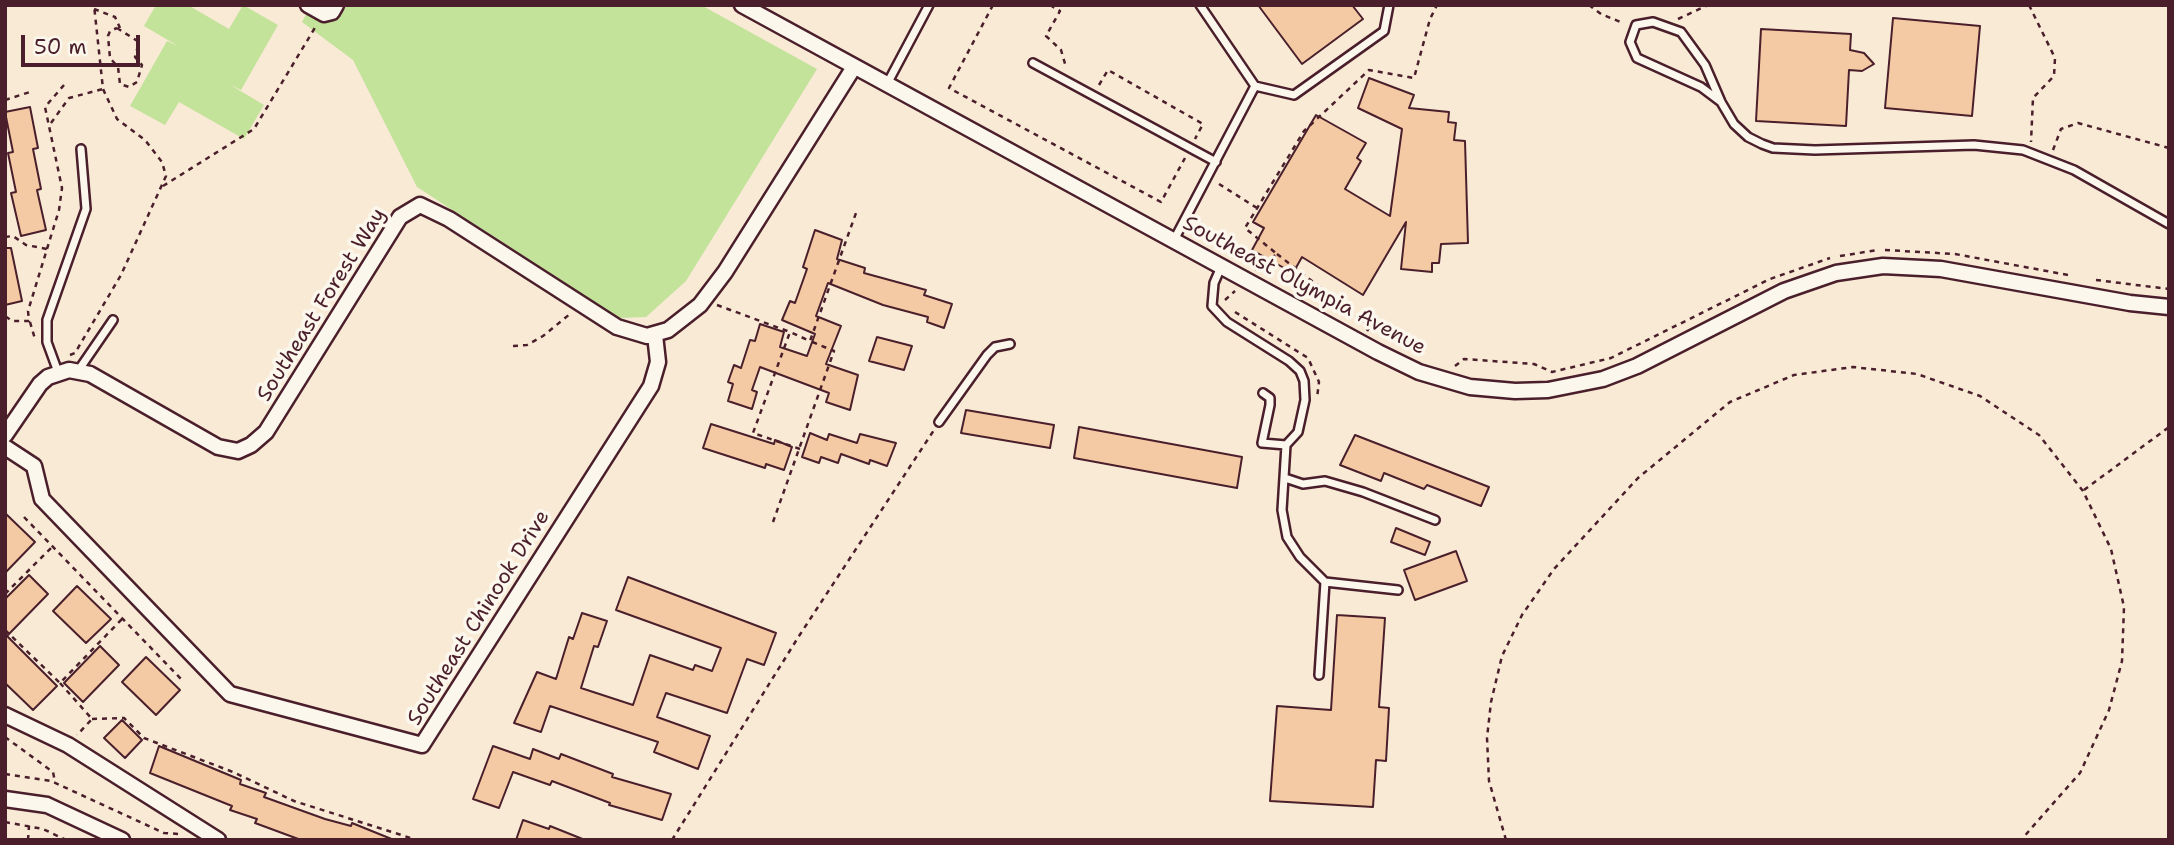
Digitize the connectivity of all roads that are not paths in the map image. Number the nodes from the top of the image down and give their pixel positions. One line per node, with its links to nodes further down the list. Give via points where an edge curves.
1 (308, 5): 2 (street, via 324,15)
2 (336, 5)
3 (742, 5): 8 (street, Southeast Olympia Avenue)
4 (929, 5): 9 (lane)
5 (1200, 5): 10 (lane)
6 (1389, 5): 10 (lane, via 1384,31 1294,95)
7 (1034, 63): 13 (lane)
8 (853, 67): 9 (street, Southeast Olympia Avenue); 19 (street, via 729,266 700,305)
9 (886, 85): 15 (street, Southeast Olympia Avenue)
10 (1255, 86): 13 (lane)
11 (1721, 102): 11 (lane, via 1691,42 1670,26 1643,22 1635,27 1630,43 1637,58 1701,87); 14 (lane, via 1748,137 1773,148 1874,150 1974,145 2029,152)
12 (81, 149): 21 (lane, via 86,209 47,320 47,342)
13 (1216, 162): 15 (lane)
14 (2169, 224)
15 (1174, 241): 16 (street, Southeast Olympia Avenue)
16 (1221, 267): 17 (street, Southeast Olympia Avenue, via 1419,372 1470,387 1515,391 1603,379 1784,291 1836,273 1872,268 1941,269); 26 (lane, via 1212,306 1227,322 1289,361 1304,381 1298,432)
17 (2169, 307)
18 (113, 320): 22 (lane)
19 (656, 335): 22 (street, Southeast Forest Way, via 626,331 421,205 400,217 266,432 245,448 229,452 218,447); 27 (street, Southeast Chinook Drive, via 658,362 651,386 422,745 230,694 42,499 34,466)
20 (1010, 344): 24 (lane, via 995,347 987,355)
21 (56, 367): 22 (street, Southeast Forest Way); 25 (street)
22 (78, 371)
23 (1263, 393): 26 (lane, via 1270,398 1270,405 1262,443)
24 (939, 422)
25 (5, 435)
26 (1286, 445): 28 (lane)
27 (5, 447)
28 (1285, 478): 29 (lane, via 1303,484 1325,481); 30 (lane, via 1282,510 1287,537)
29 (1435, 520)
30 (1325, 582): 31 (lane); 32 (lane)
31 (1398, 590)
32 (1319, 675)
33 (5, 715): 35 (street, via 68,745)
34 (5, 799): 36 (street, via 47,805)
35 (197, 835): 37 (street)
36 (122, 840)
37 (218, 840)

